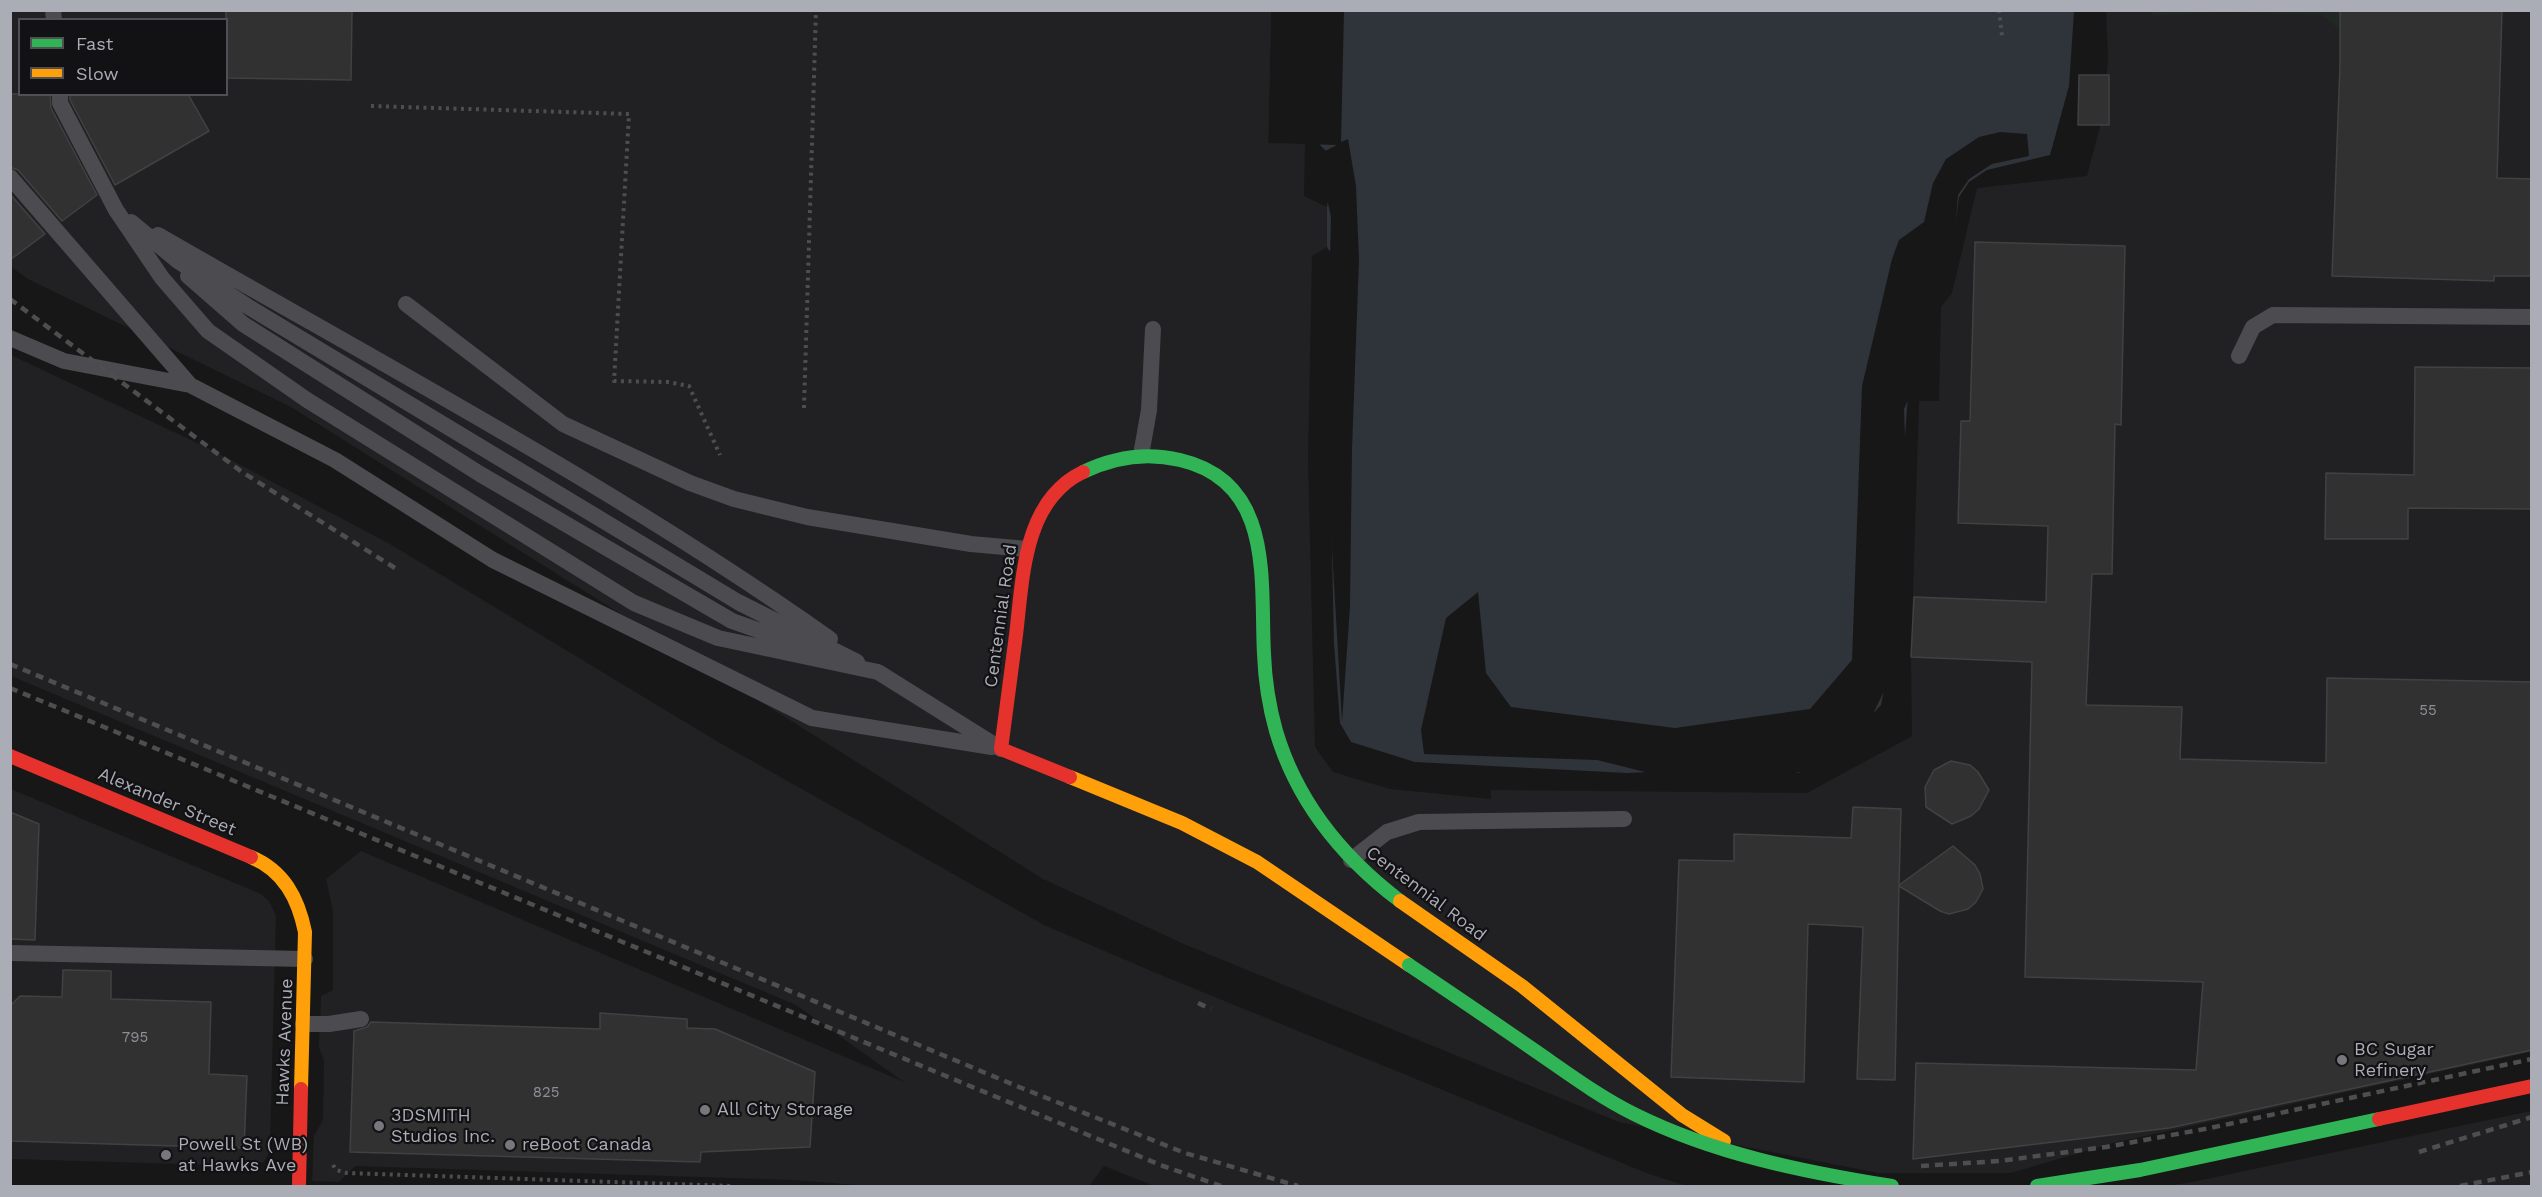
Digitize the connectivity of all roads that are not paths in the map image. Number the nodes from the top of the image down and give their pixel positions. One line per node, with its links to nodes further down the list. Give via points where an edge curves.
1 (60, 96): 3 (lane, via 60,103)
2 (10, 177): 10 (lane)
3 (116, 210): 4 (lane); 13 (lane, via 637,510 749,581); 13 (lane, via 162,278 208,331 307,400 634,603 718,638)
4 (178, 261): 13 (lane, via 738,602); 13 (lane, via 191,281 243,324 480,474 732,621)
5 (406, 304): 12 (lane, via 563,424 690,483 734,499 807,517 971,544)
6 (2532, 317): 9 (lane, via 2273,315 2253,327)
7 (1153, 329): 11 (lane, via 1149,410)
8 (10, 338): 10 (lane, via 64,361)
9 (2239, 356)
10 (190, 385): 14 (lane, via 335,460 492,560 812,718)
11 (1141, 455): 12 (street, Centennial Road, via 1106,462 1056,490); 17 (street, Centennial Road, via 1201,467 1228,485 1248,512 1265,570 1267,687 1280,740 1293,776)
12 (1026, 549): 14 (street, Centennial Road)
13 (878, 672): 14 (lane)
14 (1002, 749): 26 (street, bridge, via 1182,823 1257,862 1577,1080 1632,1113 1739,1155 1817,1175)
15 (10, 756): 18 (street, Alexander Street, via 260,861 277,872)
16 (1624, 819): 17 (lane, via 1419,822 1387,832)
17 (1351, 860): 25 (street, Centennial Road, via 1402,903 1523,987 1704,1132 1822,1184)
18 (298, 899): 20 (street, Hawks Avenue, via 305,932)
19 (10, 953): 20 (lane)
20 (305, 959): 22 (street, Hawks Avenue)
21 (362, 1019): 22 (lane)
22 (303, 1024): 24 (street, Hawks Avenue)
23 (2532, 1086): 27 (street, via 2140,1170)
24 (298, 1186)
25 (1836, 1186)
26 (1892, 1186)
27 (2037, 1186)

